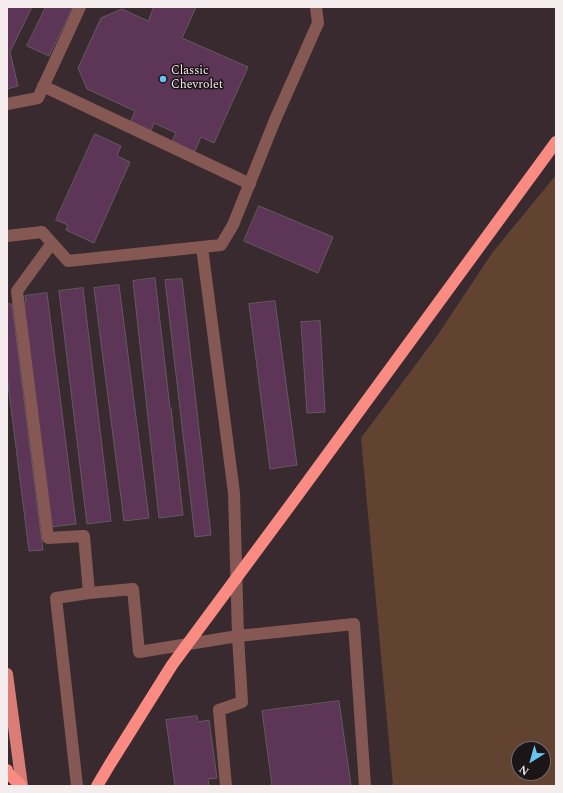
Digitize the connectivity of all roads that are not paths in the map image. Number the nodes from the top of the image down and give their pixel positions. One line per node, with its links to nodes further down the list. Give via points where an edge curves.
1 (80, 7): 3 (lane)
2 (316, 7): 6 (lane, via 318,23)
3 (43, 86): 4 (lane, via 38,98); 6 (lane)
4 (7, 104)
5 (556, 142): 16 (highway, via 172,665)
6 (250, 184): 9 (lane, via 233,225 221,245)
7 (7, 236): 8 (lane, via 42,232)
8 (52, 244): 9 (lane, via 68,261); 10 (lane, via 17,291 48,538 84,536)
9 (202, 247): 11 (lane, via 234,493)
10 (89, 593): 11 (lane, via 133,589 140,652); 15 (lane, via 56,598)
11 (238, 636): 17 (lane, via 242,702 219,710); 18 (lane, via 354,624)
12 (7, 674): 14 (main road)
13 (7, 770): 14 (highway)
14 (22, 786)
15 (77, 786)
16 (97, 786)
17 (226, 786)
18 (364, 786)

